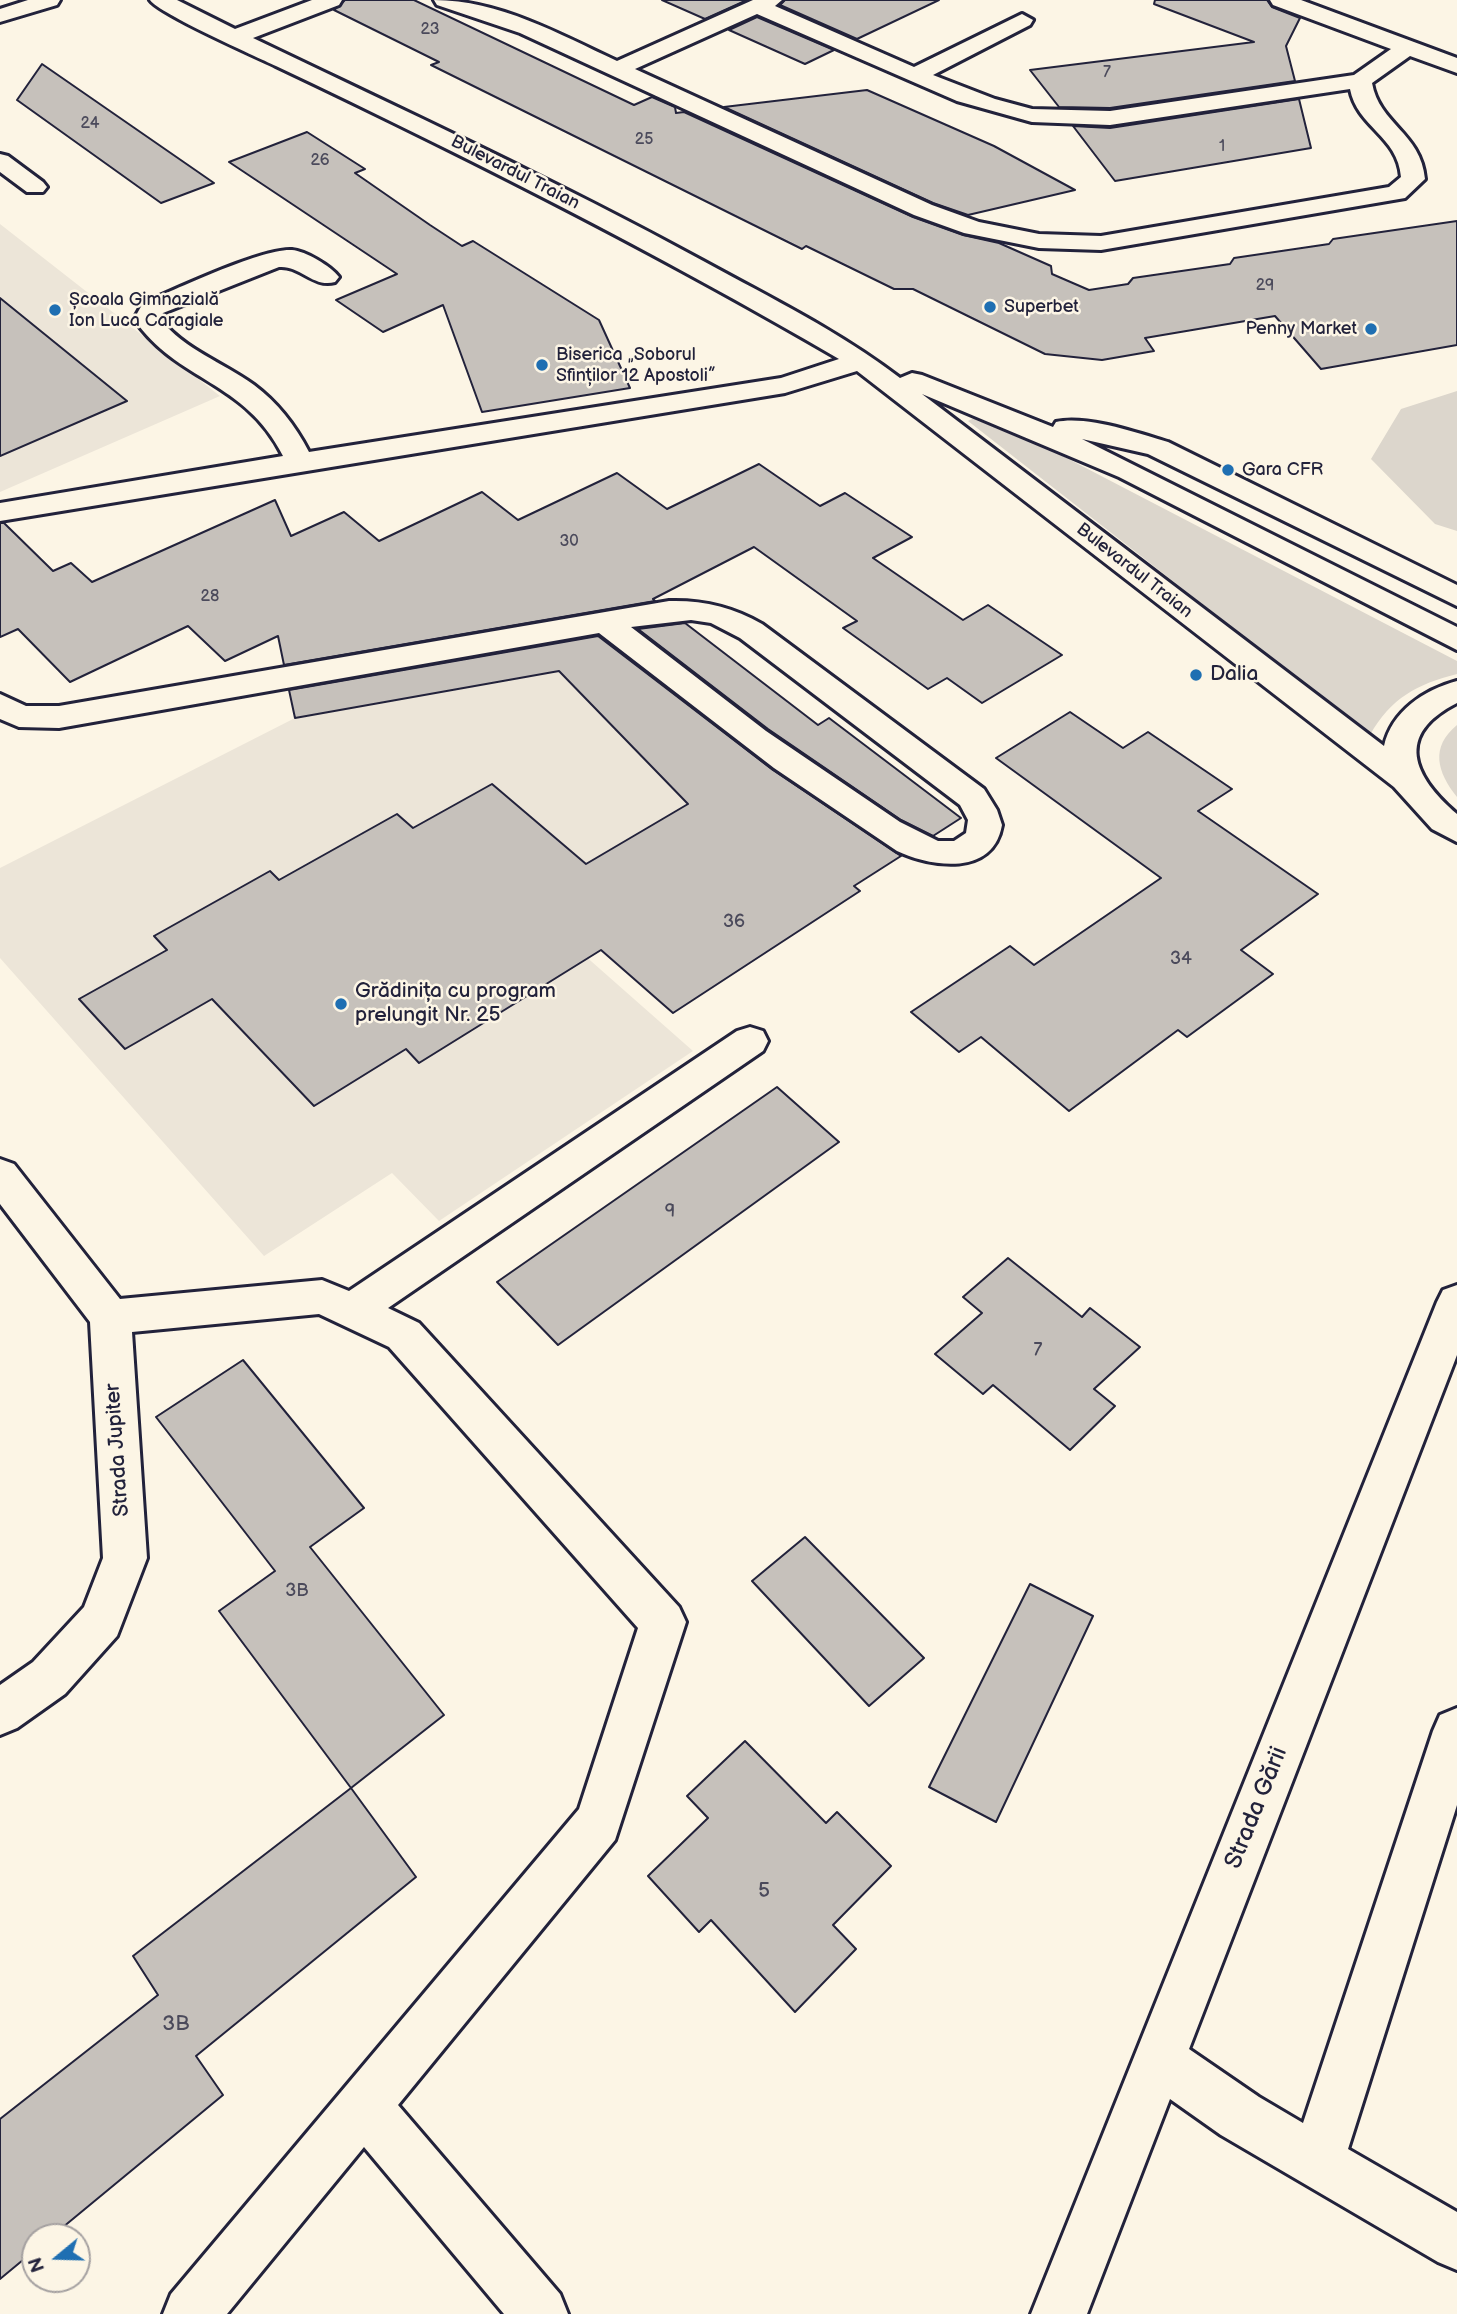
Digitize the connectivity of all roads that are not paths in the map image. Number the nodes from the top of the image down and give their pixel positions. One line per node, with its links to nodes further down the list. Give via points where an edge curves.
1 (49, 0): 8 (street)
2 (161, 0): 11 (street, Bulevardul Traian)
3 (331, 0): 11 (street)
4 (445, 0): 9 (street)
5 (1281, 0): 12 (street)
6 (764, 3): 14 (street); 15 (street)
7 (526, 4): 9 (street)
8 (0, 16)
9 (495, 17): 14 (street)
10 (1022, 20): 15 (street)
11 (233, 38): 20 (street, Bulevardul Traian, via 475,151 764,303)
12 (1407, 48): 13 (street); 16 (street)
13 (1457, 66)
14 (617, 69): 16 (street, via 923,210 973,228 1039,241 1101,243 1395,193 1413,179 1414,163 1406,146 1368,110 1360,95)
15 (915, 75): 16 (street, via 1027,117 1069,121)
16 (1360, 81)
17 (0, 161): 18 (street)
18 (36, 187)
19 (326, 277): 22 (street, via 292,258 274,260 152,308 146,319 159,338 255,399 284,429)
20 (861, 361): 21 (street, Bulevardul Traian); 22 (street, via 785,385); 29 (street, Bulevardul Traian)
21 (1005, 417): 24 (street, via 1122,437 1158,449); 26 (street, Bulevardul Traian, via 1129,471)
22 (300, 462): 23 (street)
23 (0, 512)
24 (1457, 597)
25 (606, 622): 25 (street, via 769,751 915,846 955,853 978,841 984,832 985,820 972,796 735,621 692,610); 28 (street, via 59,717 19,716)
26 (1457, 640)
27 (1457, 691): 29 (street, via 1433,700 1409,721 1400,749)
28 (0, 704)
29 (1407, 780): 30 (street, Bulevardul Traian)
30 (1452, 833)
31 (750, 1041): 34 (street)
32 (0, 1175): 35 (street)
33 (1457, 1302): 38 (street, Strada Gării)
34 (353, 1310): 35 (street, via 322,1297); 39 (street, via 404,1335 663,1622 598,1824)
35 (110, 1317): 36 (street, Strada Jupiter, via 125,1558 101,1621 49,1678)
36 (0, 1712)
37 (1457, 1731): 40 (street)
38 (1158, 2059): 40 (street, via 1240,2116); 44 (street, Strada Gării)
39 (364, 2106): 42 (street); 43 (street)
40 (1318, 2160): 41 (street)
41 (1457, 2243)
42 (191, 2314)
43 (540, 2314)
44 (1059, 2314)

